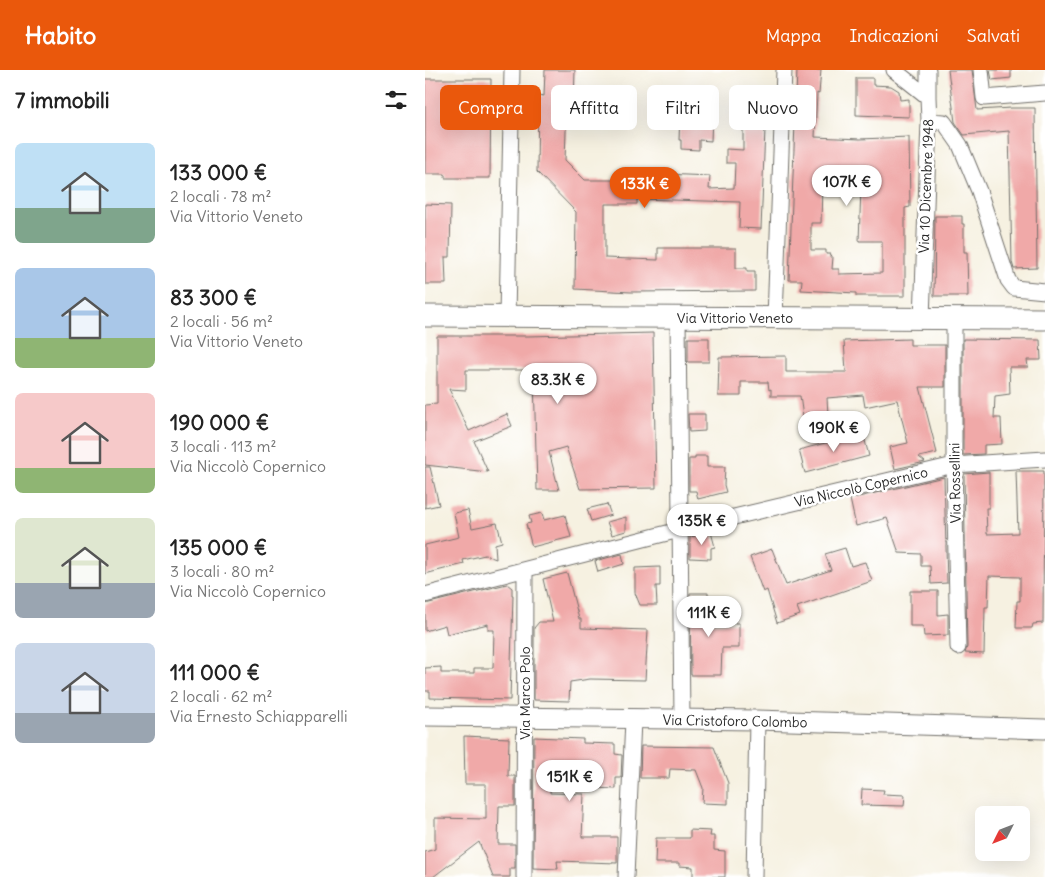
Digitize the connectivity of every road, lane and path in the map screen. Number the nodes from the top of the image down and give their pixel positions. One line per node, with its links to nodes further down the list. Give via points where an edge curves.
1 (512, 70): 11 (street)
2 (784, 70): 13 (street)
3 (894, 70): 7 (street)
4 (928, 70): 7 (street, Via 10 Dicembre 1948)
5 (981, 70): 6 (street, via 984,98)
6 (1045, 93)
7 (929, 97): 8 (street, Via 10 Dicembre 1948)
8 (929, 121): 9 (street, via 944,122 960,145 1008,280 1014,288); 14 (street, Via 10 Dicembre 1948)
9 (1045, 290)
10 (425, 316): 11 (main road, Via Vittorio Veneto)
11 (507, 317): 12 (main road, Via Vittorio Veneto)
12 (678, 318): 13 (main road, Via Vittorio Veneto); 19 (street)
13 (775, 318): 14 (main road, Via Vittorio Veneto)
14 (922, 319): 15 (main road, Via Vittorio Veneto)
15 (954, 319): 16 (main road, Via Vittorio Veneto); 18 (street, Via Rossellini)
16 (1045, 319)
17 (1045, 459): 18 (street, Via Niccolò Copernico)
18 (954, 465): 19 (street, Via Niccolò Copernico); 22 (street, Via Rossellini)
19 (679, 530): 20 (street, Via Niccolò Copernico); 26 (street)
20 (525, 570): 21 (street, Via Niccolò Copernico); 24 (street, Via Marco Polo)
21 (425, 595)
22 (958, 647)
23 (425, 716): 24 (street, Via Cristoforo Colombo)
24 (525, 718): 25 (street, Via Cristoforo Colombo); 29 (street, Via Marco Polo)
25 (633, 720): 26 (street, Via Cristoforo Colombo); 30 (street)
26 (682, 720): 27 (street, Via Cristoforo Colombo)
27 (757, 720): 28 (street, Via Cristoforo Colombo); 31 (street)
28 (1045, 728)
29 (524, 877)
30 (626, 877)
31 (754, 877)

